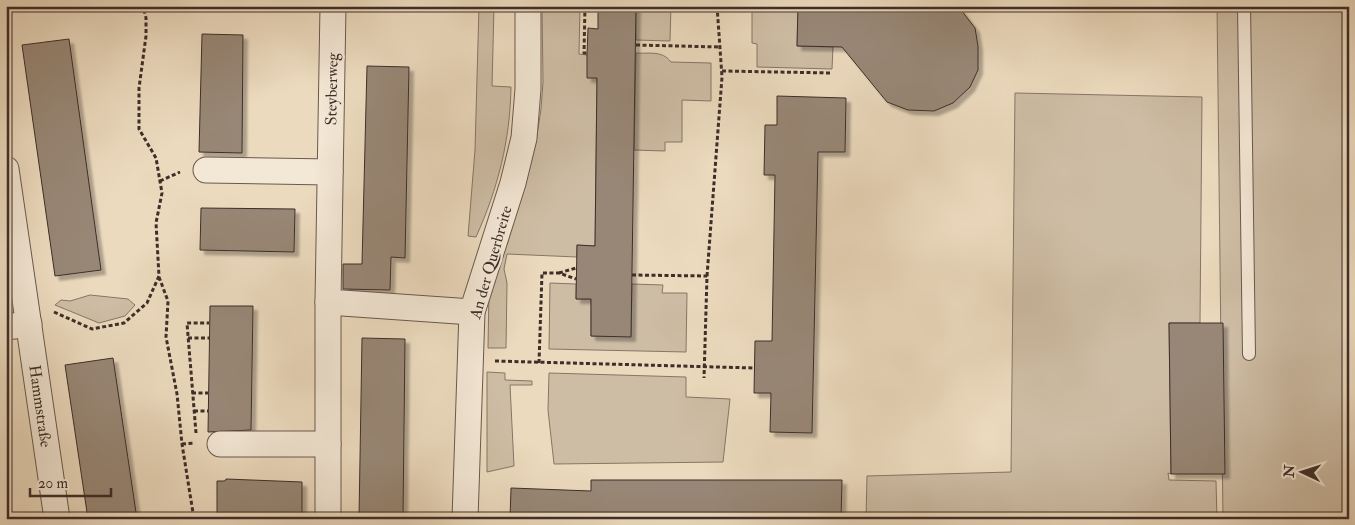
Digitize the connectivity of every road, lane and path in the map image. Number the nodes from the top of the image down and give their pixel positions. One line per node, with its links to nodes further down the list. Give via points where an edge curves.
1 (143, 6): 18 (path, via 146,36 139,88 139,129 156,158 162,193 156,223)
2 (332, 6): 14 (street, Steyberweg)
3 (528, 6): 22 (street, An der Querbreite, via 524,138 513,184)
4 (585, 6): 9 (path, via 584,53)
5 (717, 6): 8 (path)
6 (1244, 6): 27 (lane)
7 (636, 45): 8 (path)
8 (720, 47): 10 (path)
9 (587, 53)
10 (722, 71): 11 (path); 19 (path)
11 (832, 72)
12 (6, 170): 23 (street, Hammstraße)
13 (206, 170): 14 (street)
14 (330, 172): 21 (street, Steyberweg)
15 (576, 268): 16 (path)
16 (559, 273): 20 (path); 29 (path, via 542,273)
17 (632, 275): 19 (path)
18 (159, 276): 23 (path, via 147,303 124,323 92,329); 37 (path, via 168,301 166,336)
19 (707, 276): 30 (path)
20 (576, 279)
21 (328, 302): 22 (street); 40 (street, Steyberweg)
22 (472, 312): 44 (street, An der Querbreite)
23 (20, 317): 41 (street, Hammstraße)
24 (209, 323): 25 (path, via 187,323)
25 (188, 338): 26 (path); 33 (path)
26 (210, 338)
27 (1249, 354)
28 (496, 361): 29 (path)
29 (539, 363): 30 (path)
30 (705, 367): 31 (path); 32 (path)
31 (754, 368)
32 (704, 378)
33 (192, 393): 34 (path); 35 (path)
34 (208, 393)
35 (194, 411): 36 (path); 39 (path)
36 (208, 411)
37 (182, 444): 38 (path); 42 (path)
38 (189, 444)
39 (208, 444): 40 (street)
40 (328, 444): 43 (street, Steyberweg)
41 (57, 519)
42 (194, 519)
43 (328, 519)
44 (465, 519)

